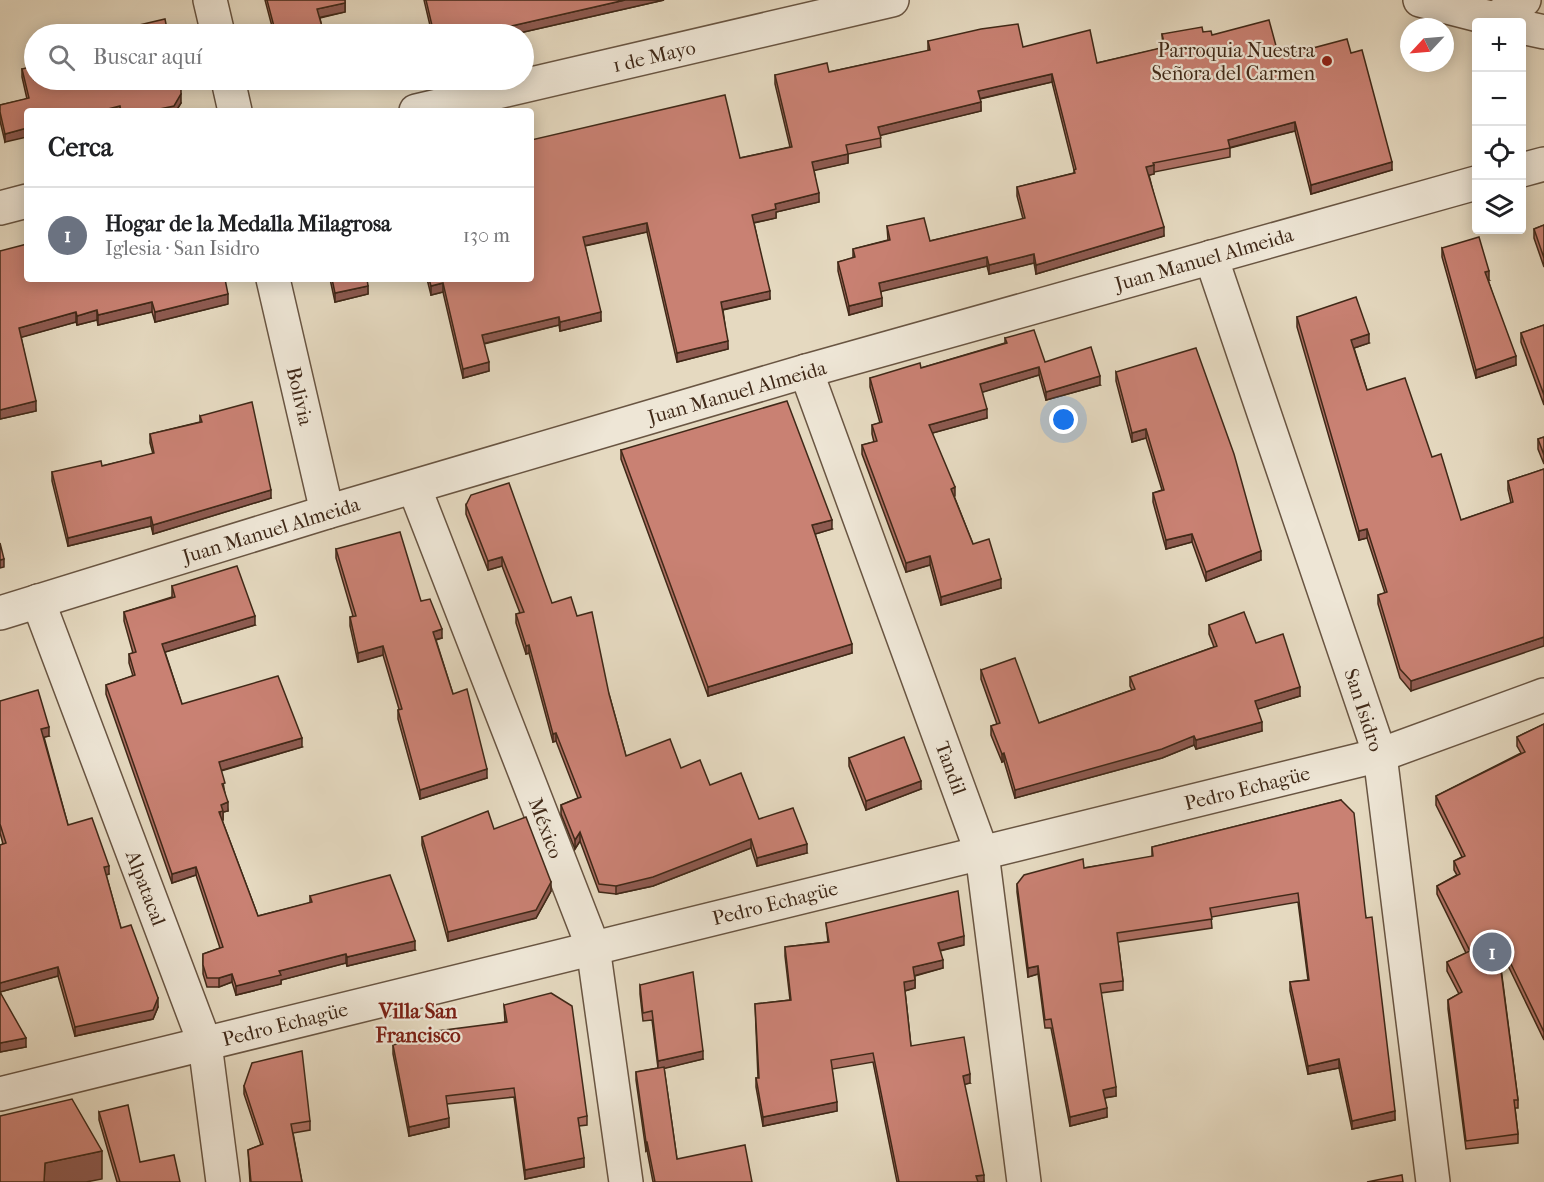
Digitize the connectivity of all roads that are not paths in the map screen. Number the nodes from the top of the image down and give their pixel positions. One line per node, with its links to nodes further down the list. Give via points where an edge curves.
1 (210, 0): 7 (street)
2 (891, 0): 10 (street, 1 de Mayo)
3 (1420, 0): 5 (street)
4 (1524, 0): 6 (street)
5 (1488, 18)
6 (1511, 18)
7 (216, 24)
8 (1526, 28): 9 (street)
9 (1544, 32)
10 (534, 83)
11 (230, 90): 13 (street)
12 (506, 90): 14 (street, 1 de Mayo)
13 (234, 108)
14 (429, 108)
15 (1544, 164): 16 (street)
16 (1526, 169)
17 (1472, 184): 20 (street, Juan Manuel Almeida)
18 (24, 202): 19 (street)
19 (0, 208)
20 (1211, 257): 22 (street, Juan Manuel Almeida); 28 (street, San Isidro)
21 (274, 282): 24 (street, Bolivia)
22 (806, 371): 23 (street, Juan Manuel Almeida); 29 (street, Tandil)
23 (414, 487): 24 (street, Juan Manuel Almeida); 30 (street, México)
24 (327, 512): 25 (street, Juan Manuel Almeida)
25 (38, 601): 26 (street, Juan Manuel Almeida); 31 (street, Alpatacal)
26 (0, 613)
27 (1544, 695): 28 (street, Pedro Echagüe)
28 (1380, 756): 29 (street, Pedro Echagüe); 36 (street, San Isidro)
29 (982, 853): 30 (street, Pedro Echagüe); 35 (street, Tandil)
30 (593, 947): 31 (street, Pedro Echagüe); 34 (street, México)
31 (205, 1044): 32 (street, Pedro Echagüe); 33 (street, Alpatacal)
32 (0, 1094)
33 (223, 1182)
34 (626, 1182)
35 (1024, 1182)
36 (1433, 1182)

